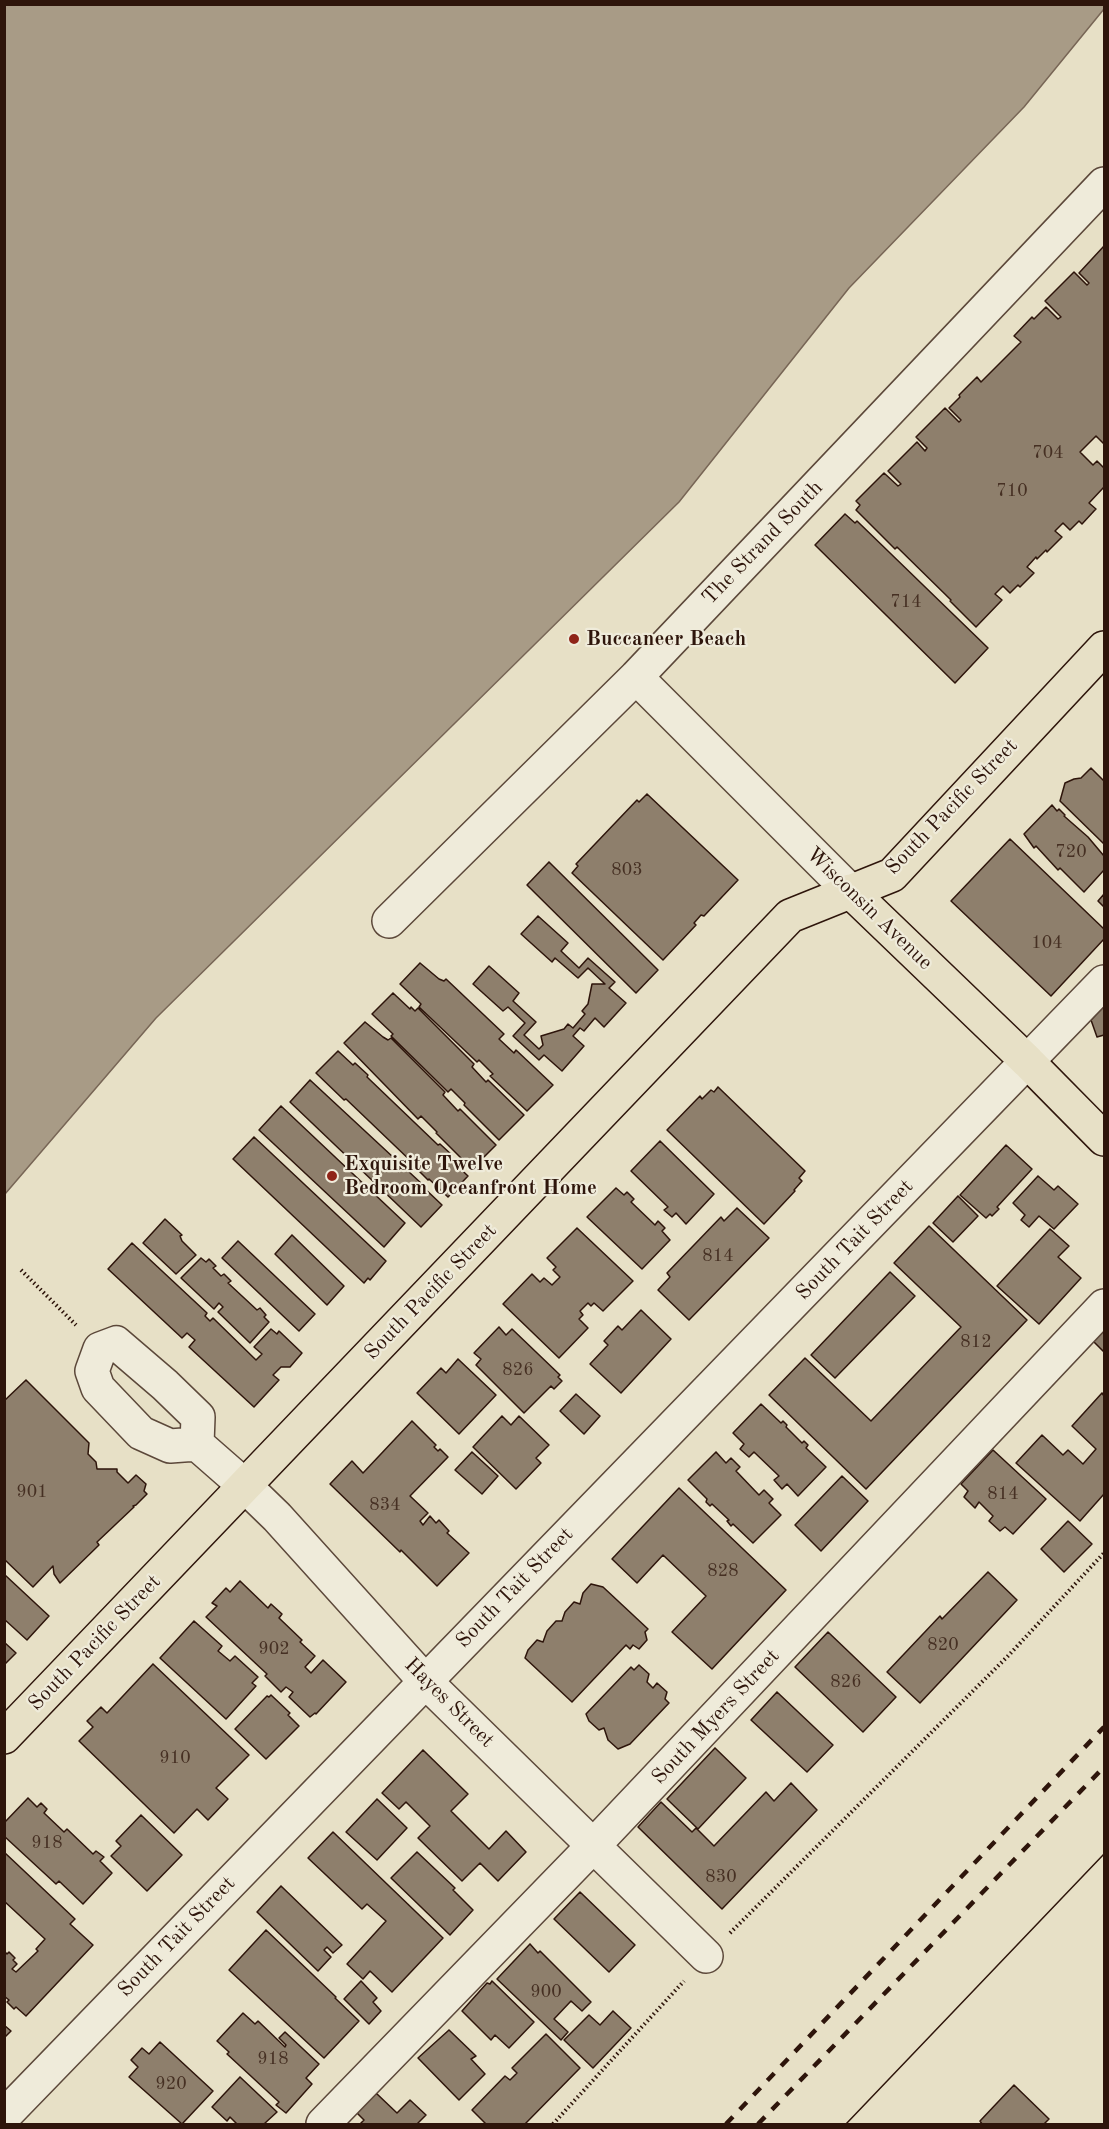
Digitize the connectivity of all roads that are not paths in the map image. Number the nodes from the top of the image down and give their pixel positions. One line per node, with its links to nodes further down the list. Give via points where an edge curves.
1 (1104, 184): 3 (street, The Strand South)
2 (1104, 648): 4 (main road, South Pacific Street, via 892,875)
3 (636, 677): 4 (street, Wisconsin Avenue); 5 (street, The Strand South)
4 (850, 891): 7 (main road, Wisconsin Avenue); 11 (main road, South Pacific Street, via 790,916)
5 (389, 921)
6 (1104, 982): 7 (street, South Tait Street)
7 (1028, 1062): 8 (main road, Wisconsin Avenue); 12 (street, South Tait Street)
8 (1104, 1139)
9 (1104, 1305): 14 (street, South Myers Street)
10 (197, 1444): 11 (street, Hayes Street)
11 (245, 1486): 12 (street, Hayes Street); 13 (main road, South Pacific Street)
12 (425, 1681): 14 (street, Hayes Street); 16 (street, South Tait Street)
13 (4, 1737)
14 (594, 1845): 15 (street, Hayes Street); 17 (street, South Myers Street)
15 (706, 1956)
16 (4, 2116)
17 (324, 2124)

